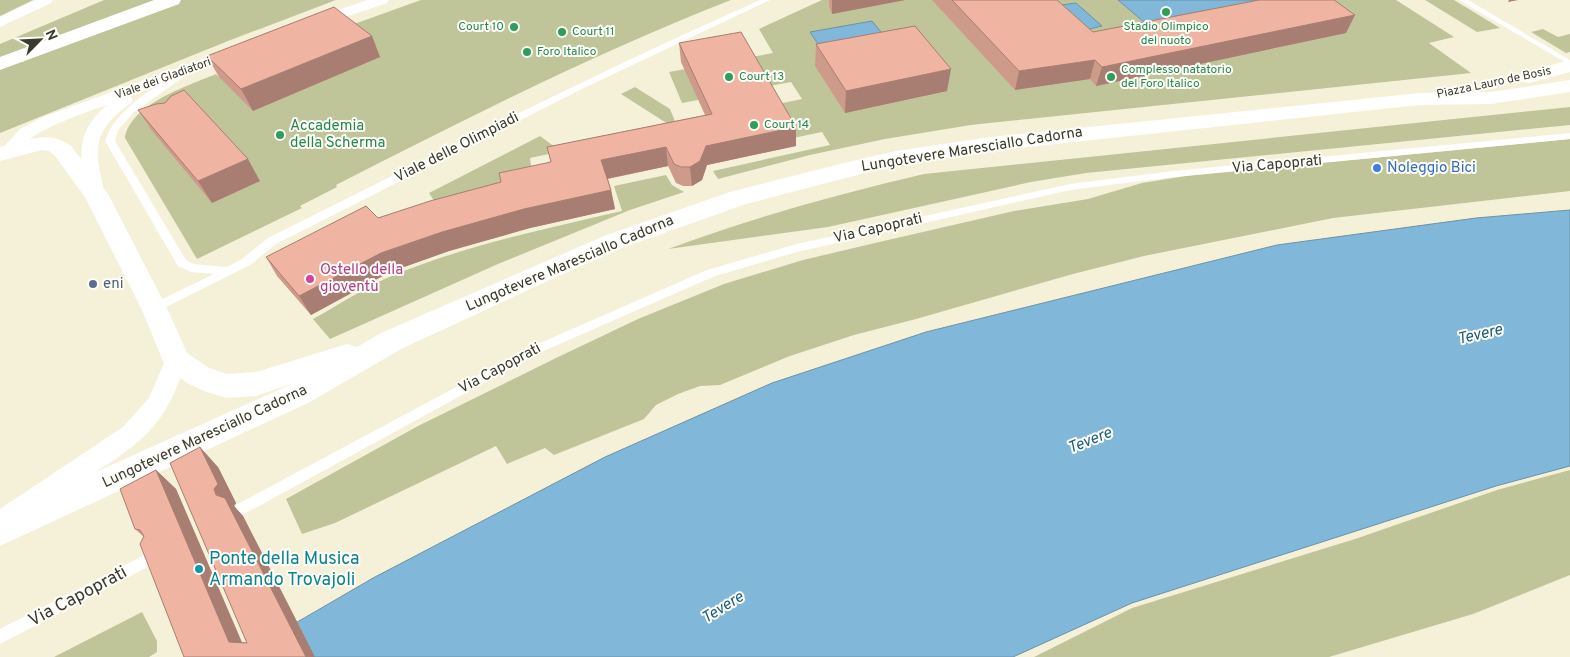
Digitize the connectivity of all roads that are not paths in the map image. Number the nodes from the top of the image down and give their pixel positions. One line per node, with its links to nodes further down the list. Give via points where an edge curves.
1 (46, 0): 6 (street)
2 (172, 0): 9 (main road)
3 (382, 0): 7 (street)
4 (766, 0): 18 (lane, Viale delle Olimpiadi, via 688,34 280,236)
5 (1463, 0): 10 (lane)
6 (0, 23)
7 (301, 27)
8 (248, 47): 11 (street, Viale dei Gladiatori)
9 (0, 64)
10 (1570, 64): 14 (main road, Piazza Lauro de Bosis, via 1510,81 1459,88)
11 (189, 70): 12 (street, Viale dei Gladiatori); 18 (lane, via 123,117 113,129 110,141 182,263 191,268)
12 (165, 79): 16 (street, Viale dei Gladiatori, via 49,121 26,133); 17 (street, via 112,109 92,132 88,156)
13 (1570, 86): 14 (main road, Piazza Lauro de Bosis, via 1491,98)
14 (1420, 99): 20 (main road, Lungotevere Maresciallo Cadorna, via 1000,142 848,168 738,198 613,242)
15 (1570, 136): 22 (lane, Via Capoprati, via 1070,187 787,251 711,273 535,350)
16 (4, 153): 17 (main road, via 37,143 56,145)
17 (96, 194): 19 (main road)
18 (230, 271): 19 (lane, Viale delle Olimpiadi)
19 (154, 308): 21 (main road)
20 (391, 341): 21 (main road, via 269,381 236,386 214,383); 24 (main road, Lungotevere Maresciallo Cadorna, via 300,394 170,459)
21 (176, 360): 23 (street, via 165,390 138,429 113,450 61,480)
22 (241, 509)
23 (0, 523)
24 (0, 531)
25 (156, 555): 26 (lane, Via Capoprati)
26 (0, 637)

